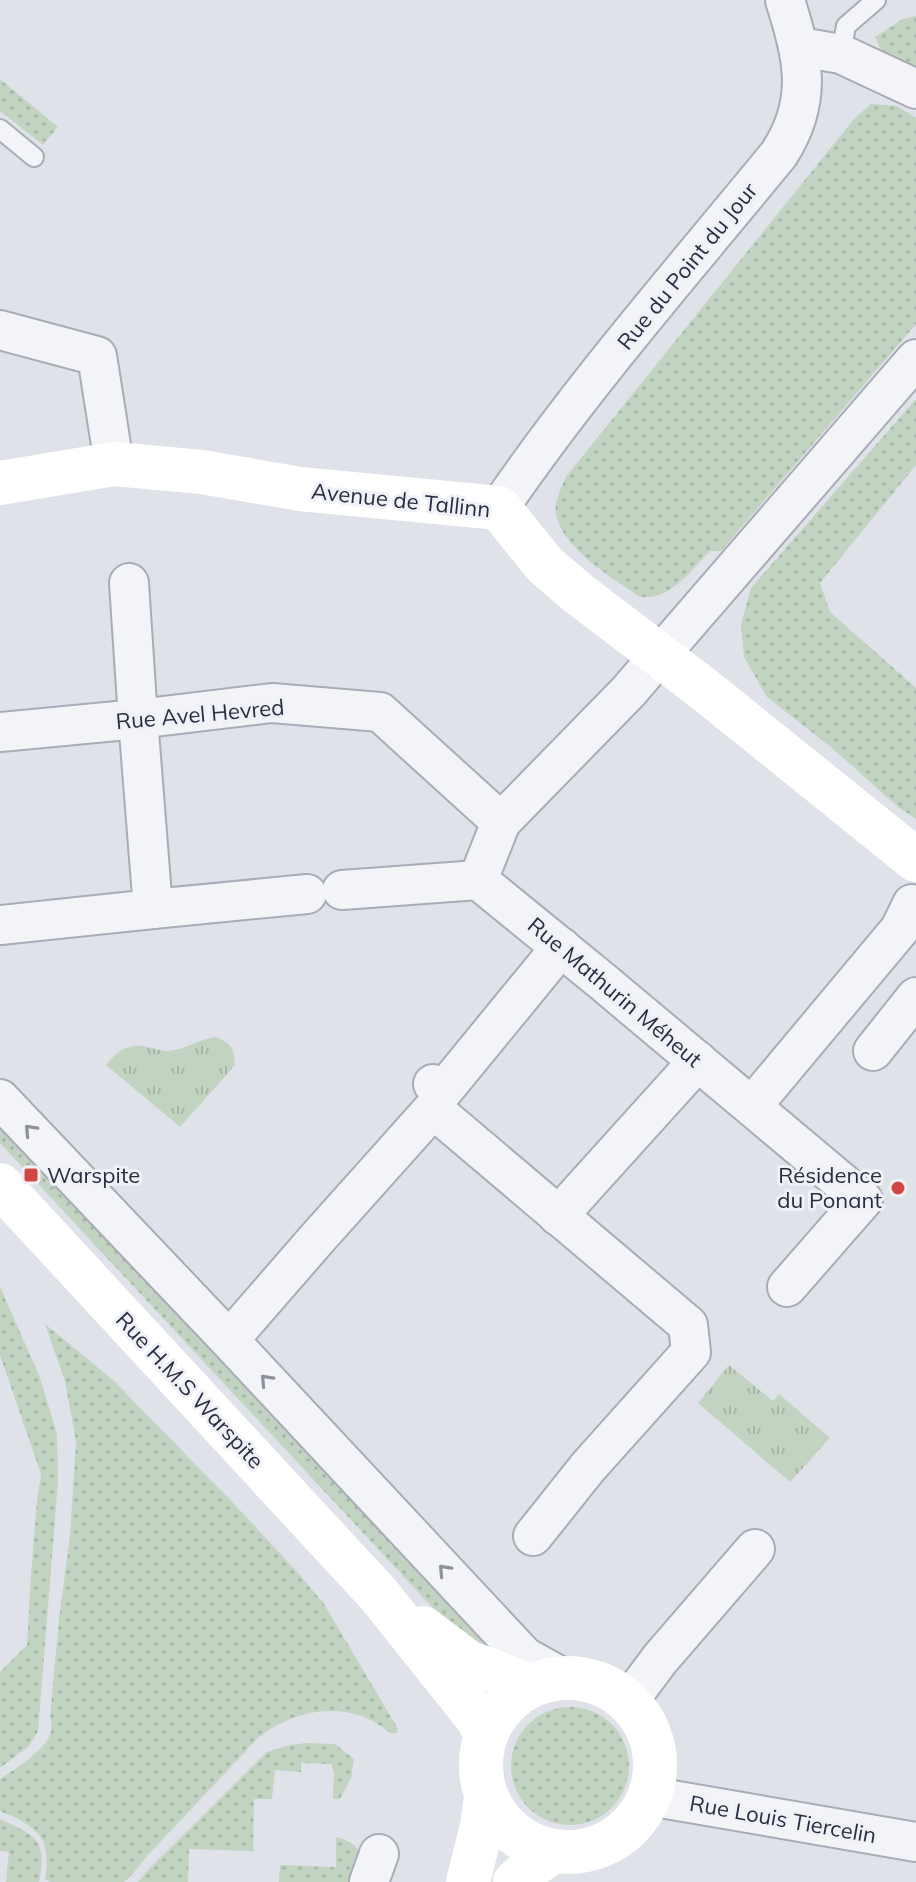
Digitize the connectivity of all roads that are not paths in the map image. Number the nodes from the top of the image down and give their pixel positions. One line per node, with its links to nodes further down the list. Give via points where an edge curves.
1 (785, 0): 3 (street, Rue du Point du Jour)
2 (876, 0): 4 (lane, via 846,26)
3 (800, 47): 4 (street); 12 (street, Rue du Point du Jour, via 802,96 792,135)
4 (841, 54): 5 (street)
5 (916, 89)
6 (0, 129): 7 (lane)
7 (34, 157)
8 (0, 330): 10 (street, via 97,356)
9 (916, 359): 14 (street)
10 (114, 464): 11 (street, Avenue de Tallinn); 12 (street, Avenue de Tallinn)
11 (0, 483)
12 (499, 508): 14 (street, Avenue de Tallinn, via 545,565)
13 (129, 583): 15 (street)
14 (660, 655): 17 (street); 18 (street, Avenue de Tallinn)
15 (138, 719): 16 (street, Rue Avel Hevred); 17 (street, Rue Avel Hevred, via 272,703 380,712); 21 (street)
16 (0, 732)
17 (501, 822): 19 (street)
18 (916, 860)
19 (478, 880): 21 (street); 23 (street, Rue Mathurin Méheut)
20 (912, 904): 29 (street, via 900,929)
21 (153, 909): 22 (street)
22 (0, 925)
23 (561, 947): 26 (street, Rue Mathurin Méheut); 27 (street, via 443,1091)
24 (916, 997): 25 (street)
25 (873, 1051)
26 (698, 1061): 29 (street, Rue Mathurin Méheut); 31 (street)
27 (433, 1084)
28 (0, 1099): 33 (street, one-way to 28)
29 (752, 1106): 32 (street, Rue Mathurin Méheut, via 863,1200)
30 (0, 1185): 36 (street, Rue H.M.S Warspite)
31 (558, 1216): 33 (street, via 433,1109 333,1211); 34 (street, via 688,1325 691,1352)
32 (787, 1287)
33 (229, 1340): 37 (street, one-way to 33)
34 (533, 1536)
35 (755, 1549): 38 (street)
36 (379, 1595): 37 (street, Rue H.M.S Warspite, via 468,1662 511,1678); 39 (street, Rue H.M.S Warspite)
37 (546, 1682): 38 (street, via 587,1680); 39 (street, via 502,1706)
38 (628, 1702): 40 (street, via 650,1736 654,1776)
39 (485, 1734): 41 (street, via 481,1777)
40 (649, 1796): 42 (street, Rue Louis Tiercelin); 43 (street, via 638,1817 601,1846)
41 (486, 1797): 43 (street, via 513,1833); 44 (street)
42 (916, 1842)
43 (554, 1851): 45 (street)
44 (468, 1882)
45 (515, 1882)

